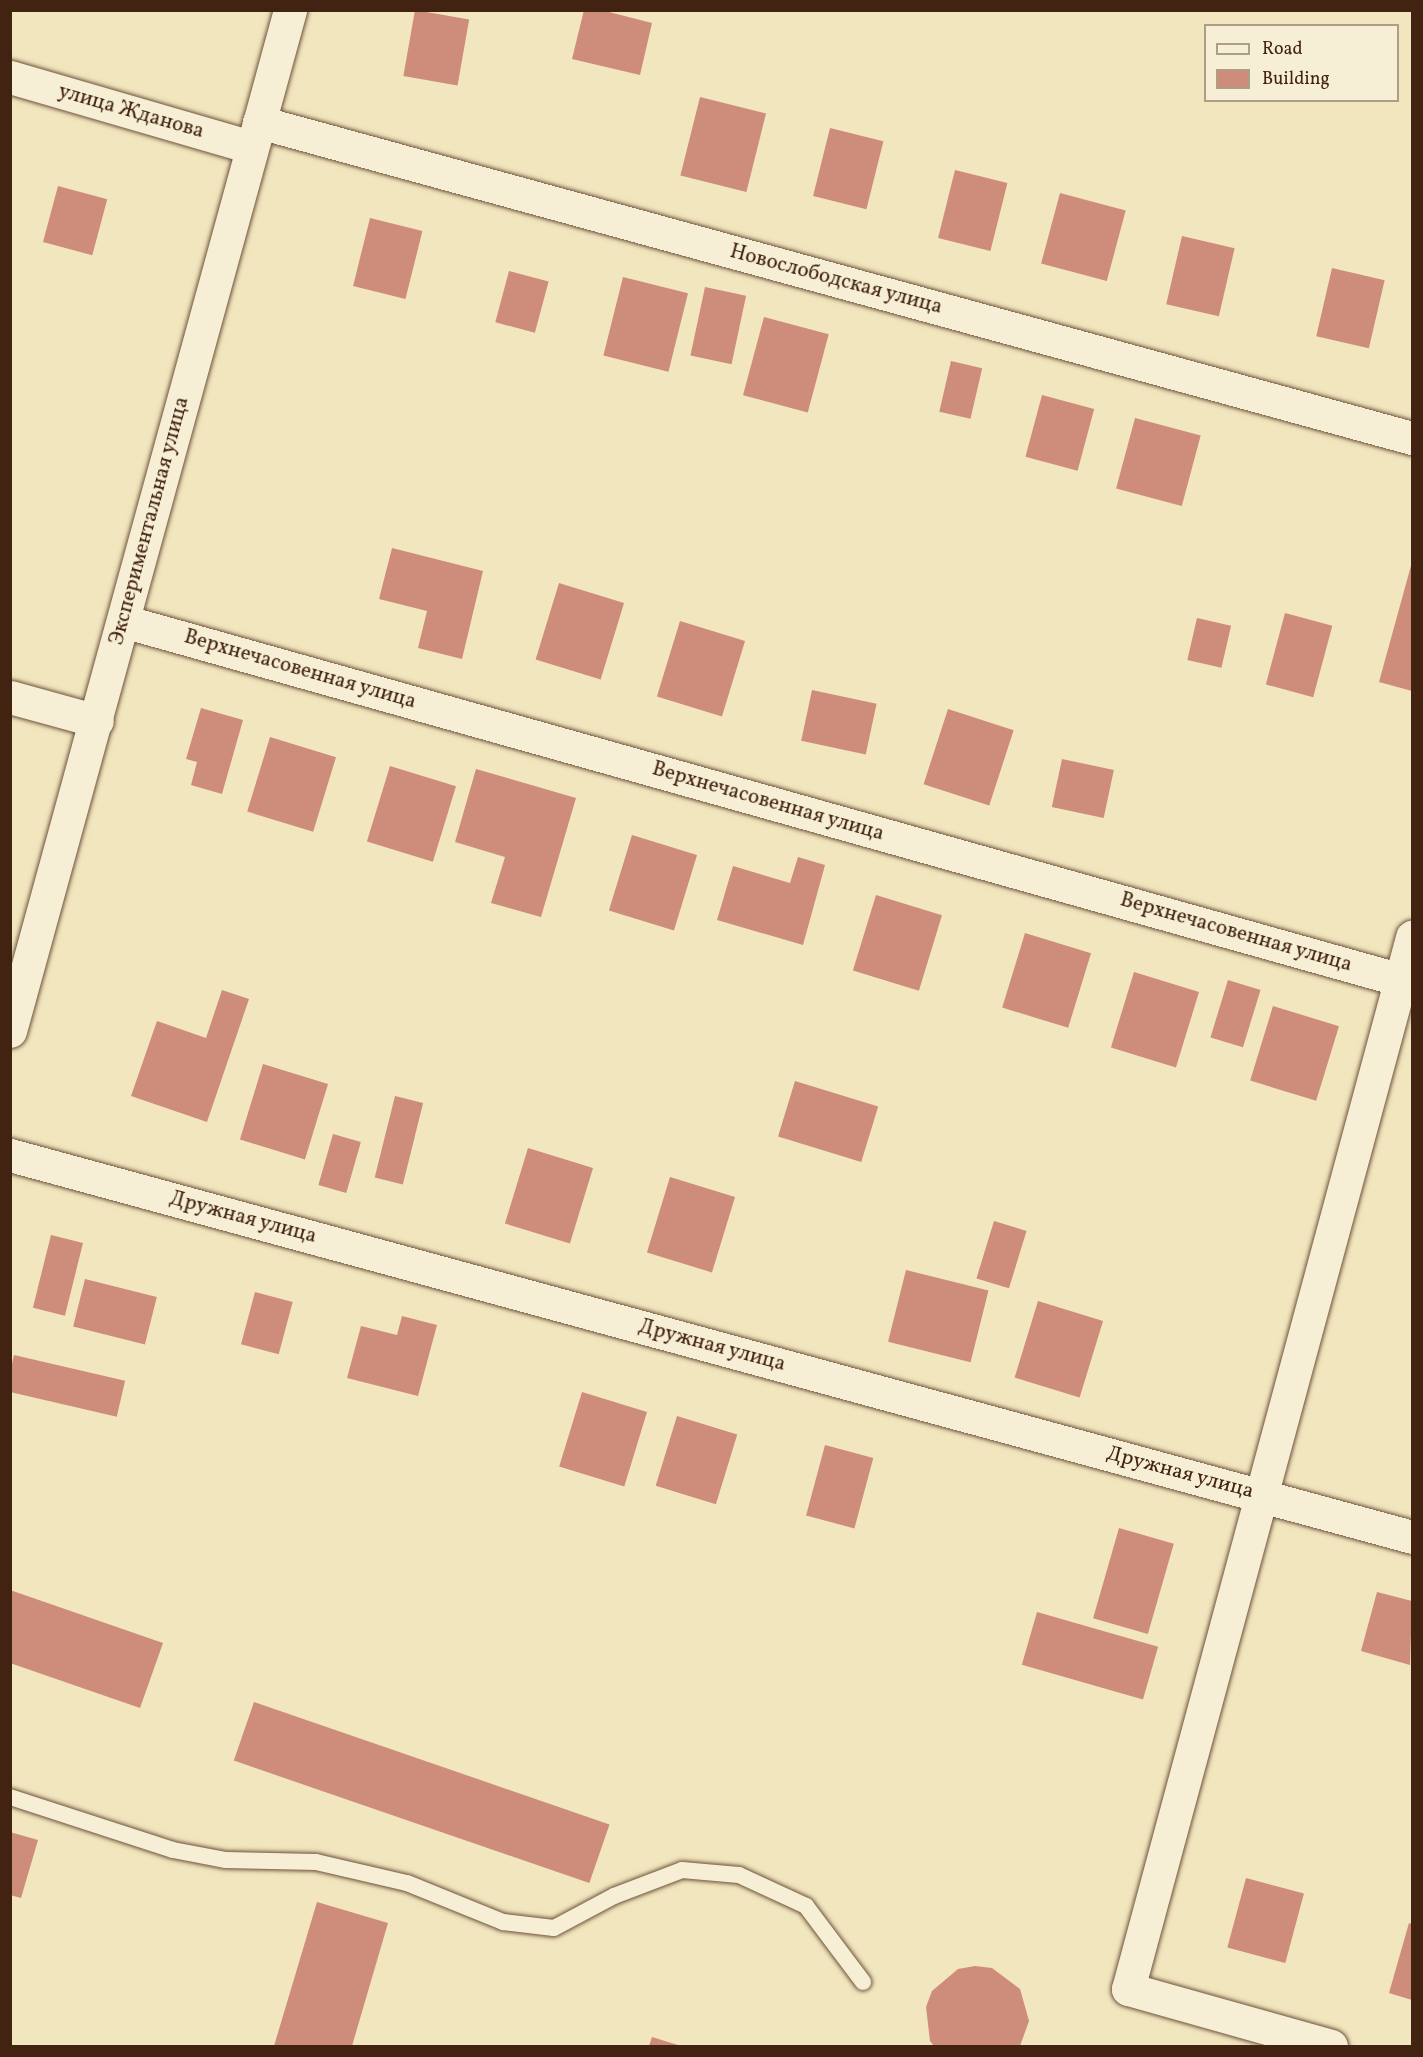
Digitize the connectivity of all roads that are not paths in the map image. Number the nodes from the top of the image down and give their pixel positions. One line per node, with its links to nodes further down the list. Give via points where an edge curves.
1 (290, 10): 3 (street, Экспериментальная улица)
2 (10, 77): 3 (street, улица Жданова)
3 (255, 134): 4 (street, Новослободская улица); 5 (street, Экспериментальная улица)
4 (1413, 438)
5 (123, 621): 7 (street, Экспериментальная улица); 9 (street, Верхнечасовенная улица)
6 (10, 697): 7 (street)
7 (97, 721): 10 (street, Экспериментальная улица)
8 (1413, 938): 9 (street)
9 (1406, 981): 12 (street)
10 (10, 1031)
11 (10, 1155): 12 (street, Дружная улица)
12 (1262, 1496): 13 (street, Дружная улица); 16 (street, via 1128,1989)
13 (1413, 1537)
14 (10, 1797): 15 (lane, via 173,1850 226,1860 316,1862 407,1883 502,1922 544,1927 554,1928 614,1896 682,1870 739,1875 806,1906)
15 (863, 1982)
16 (1331, 2046)

